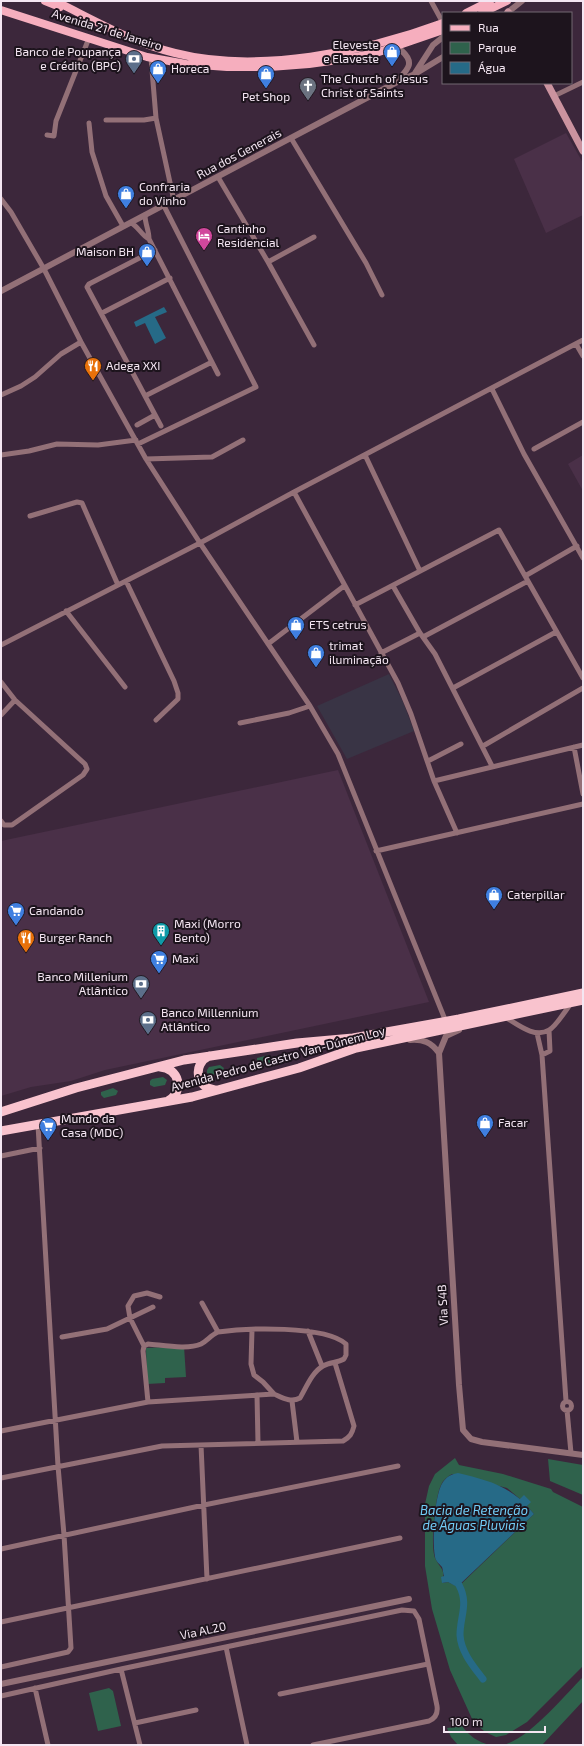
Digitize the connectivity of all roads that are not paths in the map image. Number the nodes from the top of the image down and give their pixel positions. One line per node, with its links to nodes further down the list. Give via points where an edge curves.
1 (45, 1): 12 (main road)
2 (55, 1): 12 (main road, Avenida 21 de Janeiro)
3 (431, 1): 13 (street)
4 (490, 1): 9 (main road)
5 (507, 1): 10 (main road)
6 (522, 1): 11 (street)
7 (1, 3): 16 (main road, via 8,8)
8 (1, 10): 16 (main road, Avenida 21 de Janeiro)
9 (468, 12)
10 (484, 12)
11 (508, 12)
12 (86, 17): 14 (main road, Avenida 21 de Janeiro, via 173,53 233,61 342,52)
13 (442, 21)
14 (442, 23)
15 (442, 30): 19 (main road, Avenida 21 de Janeiro)
16 (80, 35): 17 (main road, Avenida 21 de Janeiro)
17 (89, 38): 20 (main road, Avenida 21 de Janeiro); 30 (street, via 59,114 54,136)
18 (442, 38): 22 (street, via 433,45)
19 (376, 53): 20 (main road, Avenida 21 de Janeiro, via 309,64 270,67 186,64); 23 (street, via 394,50 402,51 408,56 408,70)
20 (151, 58): 27 (street)
21 (442, 58): 22 (street, Rua dos Generais)
22 (415, 74): 23 (street, Rua dos Generais)
23 (397, 82): 31 (street, Rua dos Generais)
24 (583, 82): 26 (street)
25 (548, 84): 26 (main road)
26 (554, 96): 32 (main road)
27 (156, 118): 28 (street); 35 (street)
28 (106, 120)
29 (89, 123): 39 (street, via 92,152 106,196)
30 (47, 135)
31 (291, 138): 33 (street, Rua dos Generais); 49 (street, via 366,263)
32 (583, 151)
33 (218, 177): 35 (street, Rua dos Generais); 45 (street)
34 (1, 198): 46 (street)
35 (174, 201): 36 (street, Rua dos Generais)
36 (164, 206): 37 (street, Rua dos Generais); 66 (street, via 256,386)
37 (145, 215): 38 (street, Rua dos Generais); 40 (street, via 145,224)
38 (131, 223): 39 (street, Rua dos Generais); 41 (street, via 138,227)
39 (123, 226): 46 (street, Rua dos Generais)
40 (149, 232): 41 (street); 43 (street)
41 (143, 236): 43 (street)
42 (314, 237): 45 (street)
43 (149, 239): 44 (street)
44 (155, 250): 47 (street); 50 (street, via 88,285)
45 (268, 262): 54 (street)
46 (44, 268): 48 (street, Rua dos Generais); 52 (street)
47 (170, 278): 50 (street); 56 (street)
48 (1, 291)
49 (382, 295)
50 (102, 313): 60 (street)
51 (583, 340): 53 (street)
52 (81, 342): 59 (street, via 61,354 35,377); 66 (street)
53 (576, 344): 55 (street); 58 (street)
54 (314, 345)
55 (583, 356)
56 (212, 362): 57 (street); 60 (street)
57 (218, 374)
58 (492, 389): 69 (street); 74 (street, via 524,454)
59 (1, 395)
60 (145, 396): 61 (street)
61 (155, 415): 63 (street); 64 (street)
62 (583, 422): 67 (street)
63 (137, 425)
64 (161, 426)
65 (243, 440): 70 (street, via 212,457)
66 (137, 442): 68 (street, via 98,445 57,444); 70 (street)
67 (534, 449)
68 (1, 455)
69 (365, 455): 71 (street); 76 (street)
70 (146, 459): 73 (street)
71 (294, 492): 73 (street); 81 (street)
72 (30, 516): 80 (street, via 77,502 82,503)
73 (200, 543): 78 (street); 87 (street)
74 (577, 546): 75 (street); 77 (street)
75 (583, 558)
76 (420, 571): 77 (street, via 499,530); 82 (street)
77 (525, 576): 79 (street)
78 (126, 581): 80 (street); 98 (street, via 178,693 178,699)
79 (528, 581): 85 (street); 86 (street)
80 (118, 585): 84 (street)
81 (344, 586): 83 (street); 87 (street)
82 (394, 586): 83 (street); 86 (street)
83 (355, 605): 89 (street)
84 (66, 611): 88 (street); 92 (street)
85 (556, 632): 90 (street); 93 (street)
86 (422, 635): 89 (street); 93 (street)
87 (268, 644): 96 (street)
88 (1, 645)
89 (381, 653): 104 (street, via 398,683)
90 (583, 678)
91 (1, 682): 95 (street)
92 (125, 687)
93 (453, 688): 102 (street)
94 (583, 688): 102 (street)
95 (15, 700): 97 (street); 109 (street, via 85,764 87,769 12,825 4,825)
96 (310, 706): 99 (street); 111 (street, via 338,754)
97 (1, 715)
98 (156, 720)
99 (240, 723)
100 (461, 744): 104 (street)
101 (583, 745): 103 (street)
102 (483, 746): 105 (street)
103 (574, 747): 105 (street); 107 (street)
104 (428, 761): 106 (street)
105 (492, 766): 106 (street)
106 (434, 781): 110 (street)
107 (583, 794)
108 (583, 804): 110 (street)
109 (1, 821)
110 (457, 833): 111 (street)
111 (376, 851): 116 (street)
112 (583, 993): 116 (highway, Avenida Pedro de Castro Van-Dúnem Loy)
113 (583, 1000): 114 (highway, Avenida Pedro de Castro Van-Dúnem Loy)
114 (572, 1003): 115 (highway, Avenida Pedro de Castro Van-Dúnem Loy); 118 (street)
115 (505, 1017): 117 (highway, Avenida Pedro de Castro Van-Dúnem Loy); 119 (street)
116 (446, 1022): 122 (highway, Avenida Pedro de Castro Van-Dúnem Loy, via 353,1038)
117 (484, 1022): 120 (highway, Avenida Pedro de Castro Van-Dúnem Loy); 121 (street, via 451,1033 443,1041)
118 (549, 1030): 119 (street); 123 (street, via 550,1051)
119 (537, 1033): 123 (street)
120 (391, 1041): 121 (street, via 425,1041); 125 (highway, Avenida Pedro de Castro Van-Dúnem Loy, via 356,1048 311,1065)
121 (439, 1053): 152 (street, Via S4B, via 463,1430 471,1439 482,1442)
122 (212, 1055): 124 (highway, Avenida Pedro de Castro Van-Dúnem Loy); 125 (highway, via 200,1063 199,1078 206,1088)
123 (542, 1055): 152 (street, via 566,1401 571,1406 567,1410)
124 (157, 1067): 126 (highway, via 171,1070 178,1080 176,1093); 127 (highway, Avenida Pedro de Castro Van-Dúnem Loy, via 76,1088)
125 (221, 1090): 126 (highway, Avenida Pedro de Castro Van-Dúnem Loy)
126 (165, 1102): 128 (highway, Avenida Pedro de Castro Van-Dúnem Loy)
127 (1, 1112)
128 (38, 1125): 129 (highway, Avenida Pedro de Castro Van-Dúnem Loy); 130 (street)
129 (1, 1131)
130 (40, 1148): 131 (street); 147 (street)
131 (1, 1156)
132 (160, 1297): 135 (street, via 147,1293 134,1296 128,1306)
133 (202, 1303): 138 (street)
134 (153, 1307): 135 (street)
135 (130, 1318): 139 (street, via 107,1329); 140 (street)
136 (252, 1330): 137 (street); 138 (street); 143 (street, via 251,1364 254,1374)
137 (308, 1331): 141 (street, via 333,1336 346,1344 346,1356); 142 (street)
138 (218, 1332): 140 (street, via 198,1346)
139 (62, 1337)
140 (144, 1346): 146 (street)
141 (335, 1364): 142 (street); 149 (street, via 354,1426 352,1433 349,1438 343,1440)
142 (322, 1366): 145 (street, via 300,1398)
143 (274, 1394): 144 (street); 145 (street)
144 (257, 1395): 146 (street); 150 (street)
145 (292, 1401): 149 (street)
146 (148, 1402): 147 (street)
147 (55, 1420): 148 (street); 154 (street)
148 (1, 1432)
149 (297, 1442): 150 (street)
150 (258, 1443): 151 (street)
151 (201, 1444): 154 (street, via 162,1446); 157 (street)
152 (571, 1453): 153 (street, Via S4B)
153 (583, 1455)
154 (58, 1466): 156 (street); 158 (street)
155 (398, 1466): 157 (street)
156 (1, 1478)
157 (204, 1505): 158 (street); 161 (street)
158 (64, 1535): 160 (street); 163 (street)
159 (400, 1538): 161 (street)
160 (1, 1549)
161 (207, 1579): 163 (street)
162 (409, 1599): 169 (street, Via AL20)
163 (69, 1607): 164 (street); 167 (street, via 70,1650)
164 (1, 1622)
165 (226, 1647): 166 (street, via 410,1610 418,1616); 168 (street); 177 (street)
166 (428, 1664): 171 (street); 178 (street, via 438,1711 433,1719)
167 (1, 1667)
168 (121, 1669): 170 (street); 174 (street)
169 (1, 1684)
170 (35, 1688): 172 (street); 175 (street)
171 (280, 1694)
172 (1, 1696)
173 (196, 1710): 174 (street)
174 (135, 1723): 176 (street)
175 (48, 1745)
176 (140, 1745)
177 (247, 1745)
178 (313, 1745)

